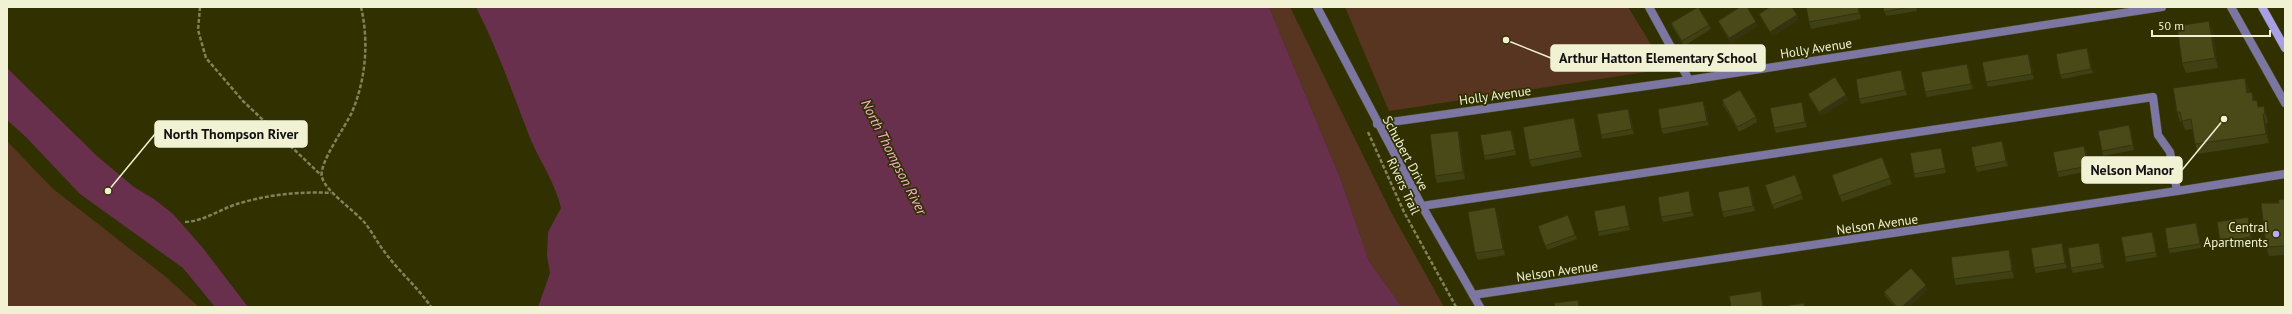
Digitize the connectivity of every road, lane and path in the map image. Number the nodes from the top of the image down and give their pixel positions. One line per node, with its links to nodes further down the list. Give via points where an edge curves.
1 (200, 7): 14 (path, via 198,30 206,58 243,101)
2 (361, 7): 14 (path, via 366,59 352,111 324,164)
3 (1317, 7): 11 (street, Schubert Drive)
4 (1649, 7): 9 (street)
5 (2162, 7): 9 (street, Holly Avenue)
6 (2231, 7): 10 (street)
7 (2262, 7): 8 (main road)
8 (2285, 48)
9 (1688, 80): 11 (street, Holly Avenue)
10 (2285, 103)
11 (1377, 124): 17 (street, Schubert Drive)
12 (1366, 128): 21 (path, Rivers Trail, via 1404,212)
13 (2285, 174): 15 (street, Nelson Avenue)
14 (321, 176): 16 (path)
15 (2177, 191): 17 (street, via 2170,152 2158,135 2153,97); 19 (street, Nelson Avenue)
16 (332, 193): 18 (path, via 310,191 262,199 234,205 206,219); 20 (path, via 366,224 384,252 404,272)
17 (1422, 206): 19 (street, Schubert Drive)
18 (185, 222)
19 (1472, 295): 22 (street, Schubert Drive)
20 (431, 307)
21 (1456, 307)
22 (1480, 307)

